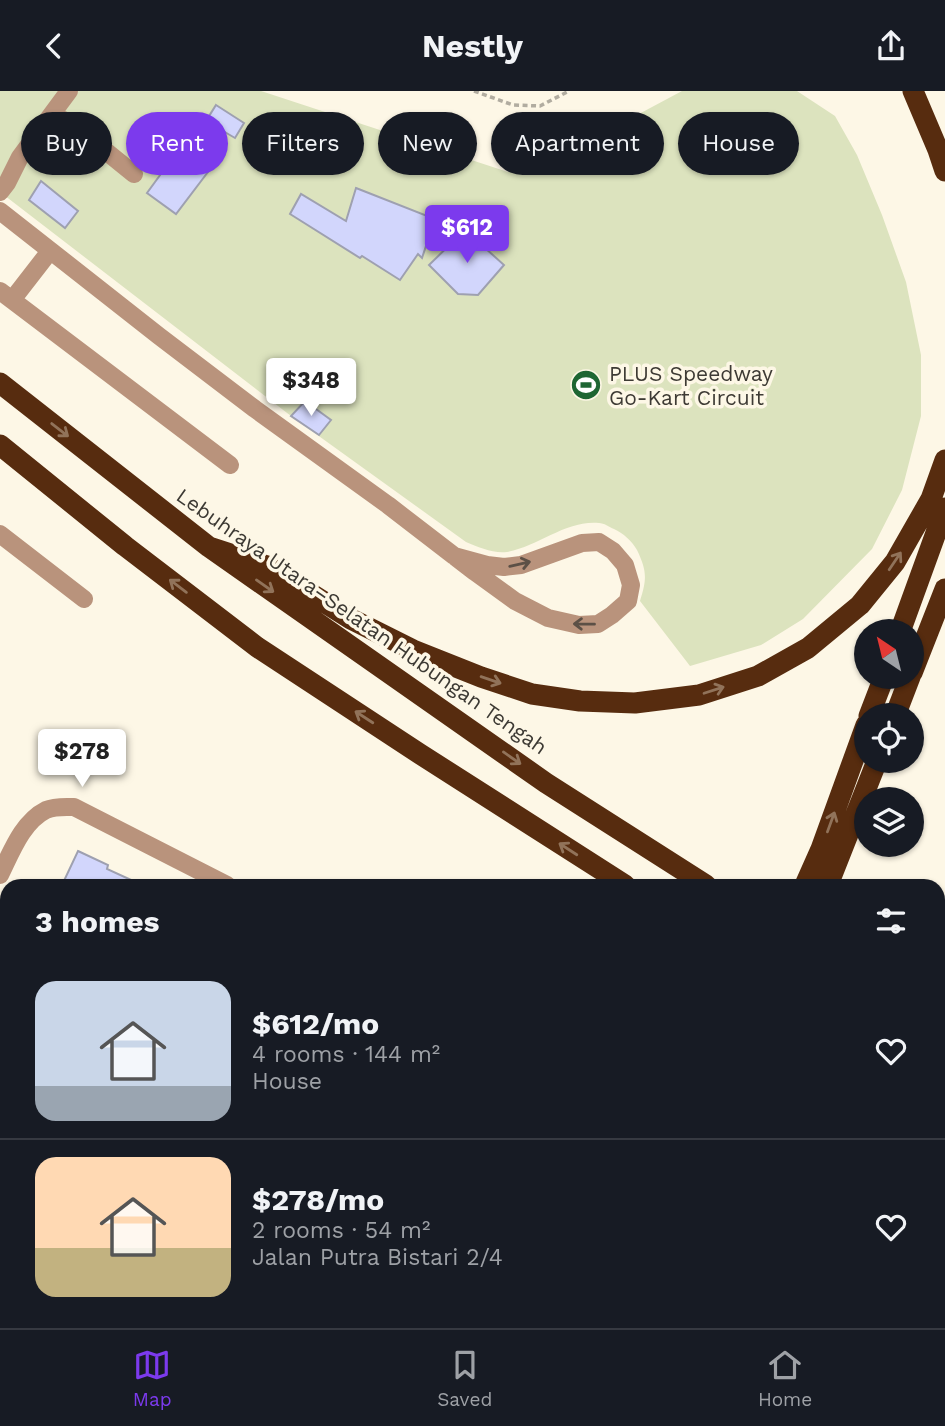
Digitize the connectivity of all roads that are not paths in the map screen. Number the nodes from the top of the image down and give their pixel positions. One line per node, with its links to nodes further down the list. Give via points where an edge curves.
1 (69, 91): 3 (street)
2 (913, 91): 7 (highway)
3 (54, 112)
4 (21, 156): 8 (street)
5 (112, 156): 6 (street)
6 (126, 168)
7 (945, 170)
8 (0, 192)
9 (0, 211): 10 (street)
10 (50, 251): 11 (street); 19 (street)
11 (6, 296): 15 (street)
12 (0, 383): 18 (highway, Lebuhraya Utara–Selatan Hubungan Tengah, one-way to 18)
13 (0, 445): 28 (highway, one-way to 13, via 257,647)
14 (945, 460): 18 (highway, one-way to 14, via 267,566 351,619 481,677 532,694 635,703 699,695 758,676 808,648 860,605 895,562 931,499)
15 (230, 465)
16 (945, 508): 22 (highway)
17 (0, 534): 21 (street)
18 (209, 547): 29 (highway, Lebuhraya Utara–Selatan Hubungan Tengah, one-way to 29, via 546,783)
19 (454, 556): 19 (street, one-way to 19, via 504,567 599,542 625,565 631,585 628,601 598,624 548,618)
20 (945, 589): 23 (highway)
21 (84, 599)
22 (905, 619)
23 (924, 642)
24 (854, 758): 30 (highway, one-way to 24)
25 (872, 773): 31 (highway)
26 (0, 875): 27 (street, via 26,827 38,815 57,807 75,807)
27 (193, 878)
28 (616, 879)
29 (697, 879)
30 (808, 879)
31 (830, 879)

